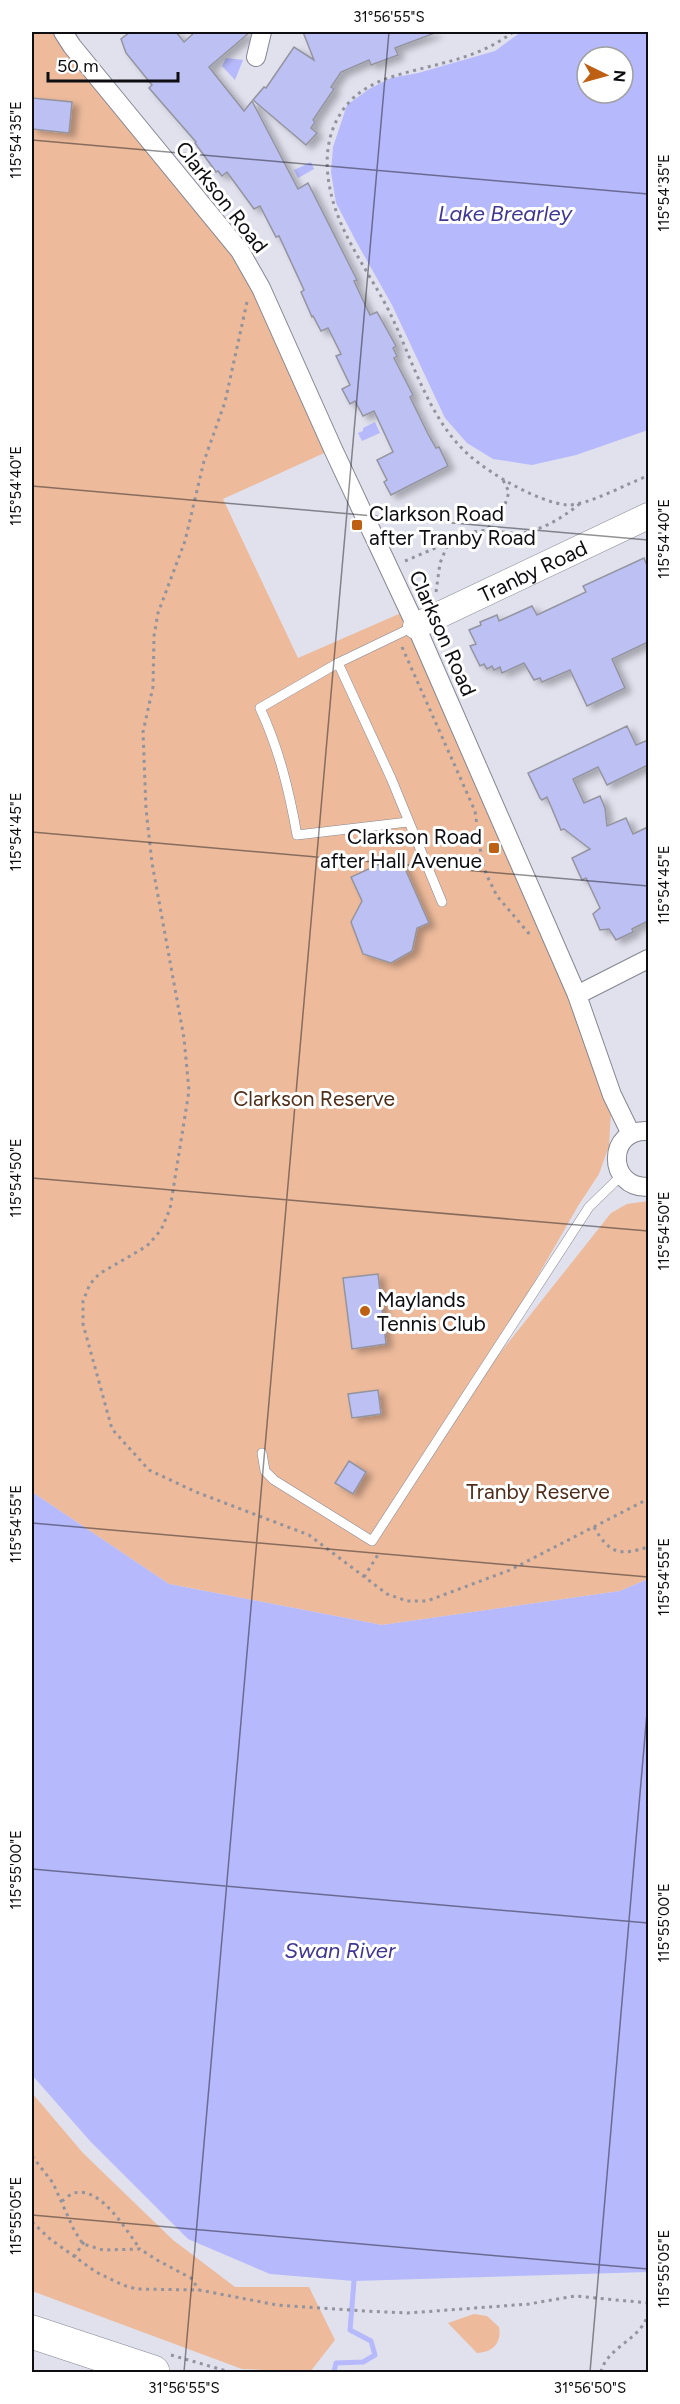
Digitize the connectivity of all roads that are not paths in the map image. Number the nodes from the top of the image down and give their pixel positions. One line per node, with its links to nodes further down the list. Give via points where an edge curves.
1 (63, 32): 5 (street, Clarkson Road, via 240,251 261,288 388,568)
2 (262, 32): 3 (street)
3 (256, 57)
4 (648, 516): 5 (street, Tranby Road)
5 (406, 630): 6 (lane); 10 (street, Clarkson Road)
6 (338, 663): 7 (lane); 7 (lane, via 260,708 275,741 297,835)
7 (408, 822): 8 (lane)
8 (442, 902)
9 (648, 959): 10 (street)
10 (577, 995): 11 (street, Clarkson Road, via 612,1095)
11 (640, 1132): 12 (street, via 619,1148)
12 (621, 1175): 13 (street, via 630,1183); 14 (lane, via 589,1207 372,1541 274,1480 265,1471)
13 (648, 1187)
14 (261, 1453)
15 (32, 2332): 16 (highway)
16 (153, 2373)

